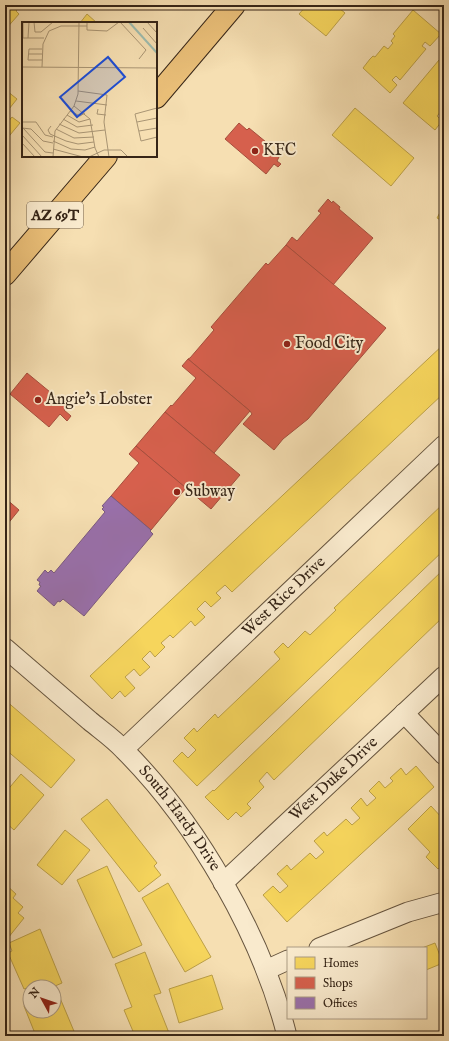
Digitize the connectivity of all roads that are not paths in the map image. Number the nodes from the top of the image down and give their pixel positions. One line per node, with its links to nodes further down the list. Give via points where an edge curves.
1 (234, 5): 2 (main road)
2 (157, 96)
3 (105, 157): 4 (main road, AZ 69T)
4 (5, 274)
5 (444, 445): 9 (street, West Rice Drive)
6 (5, 648): 9 (street, South Hardy Drive)
7 (444, 676): 8 (street, West Duke Drive)
8 (404, 712): 10 (street); 11 (street, West Duke Drive)
9 (124, 749): 11 (street, South Hardy Drive, via 186,824)
10 (444, 755)
11 (224, 883): 15 (street, South Hardy Drive)
12 (444, 902): 13 (street, via 408,912)
13 (321, 947)
14 (287, 960): 15 (street)
15 (266, 970): 16 (street, South Hardy Drive)
16 (287, 1036)

